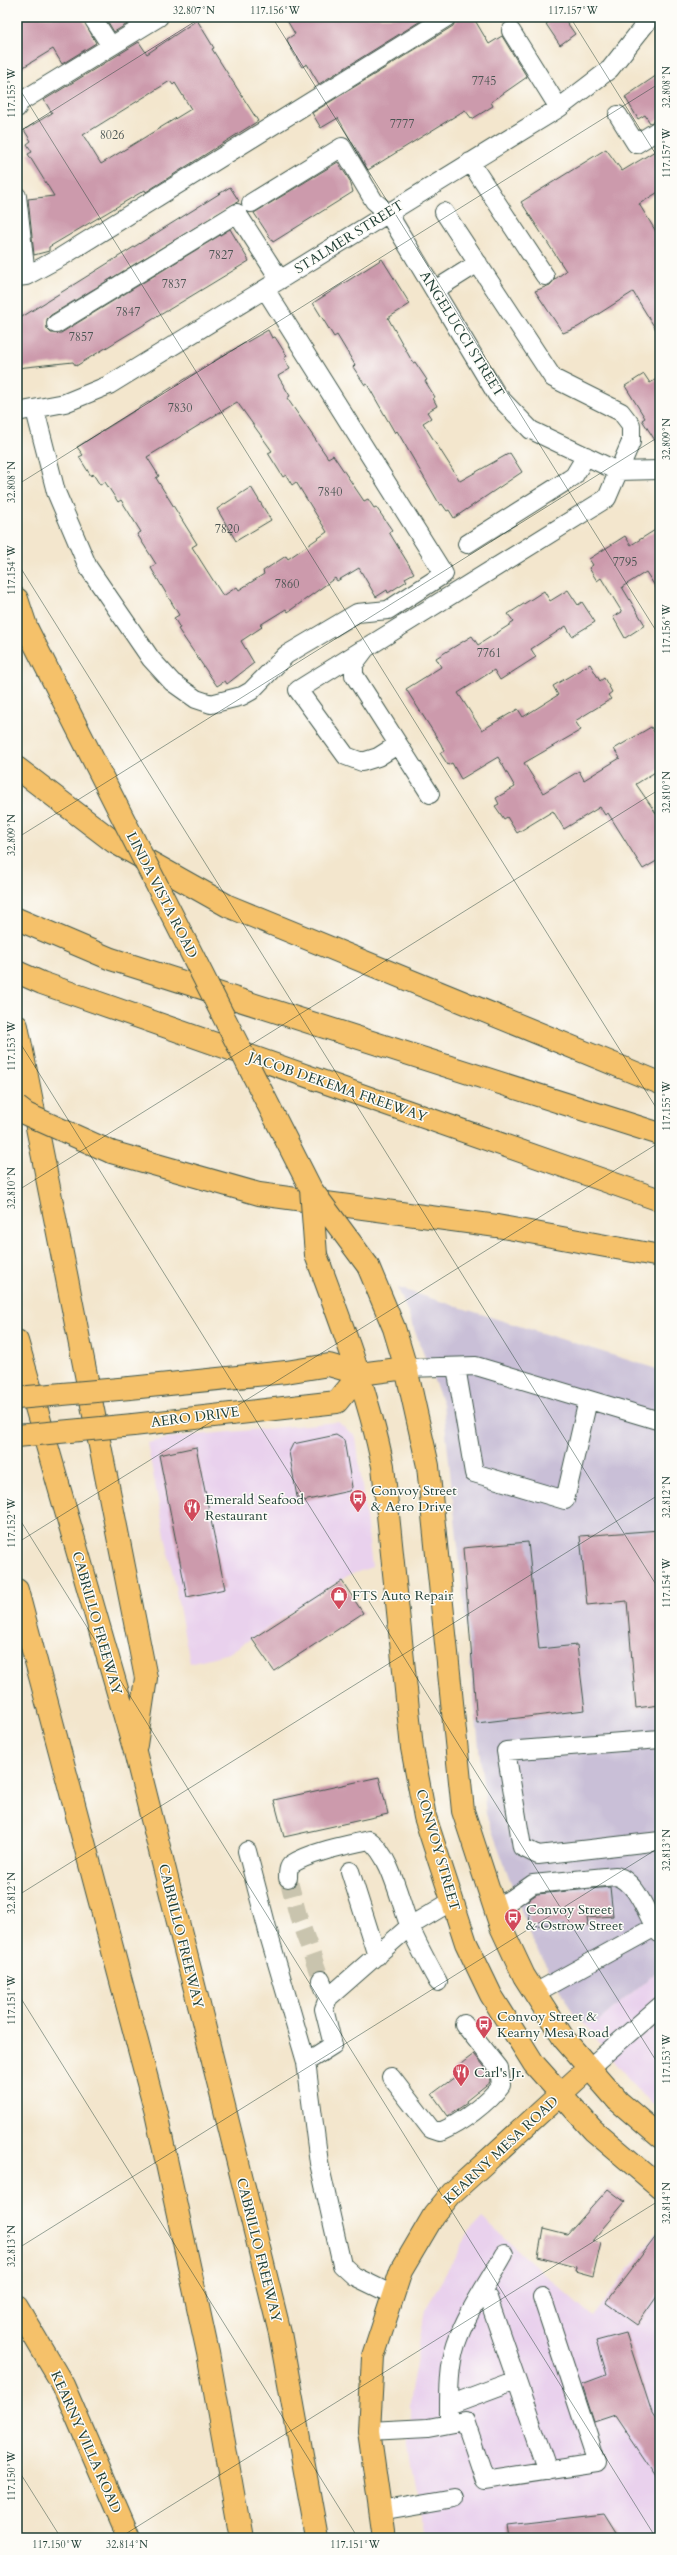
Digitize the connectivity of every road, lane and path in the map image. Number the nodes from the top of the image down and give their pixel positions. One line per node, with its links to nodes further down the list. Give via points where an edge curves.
1 (92, 17): 6 (street)
2 (159, 17): 6 (street)
3 (446, 17): 17 (street, via 61,257)
4 (648, 18): 8 (street, STALMER STREET, via 610,69)
5 (511, 31): 8 (street)
6 (111, 46): 7 (street, via 20,102)
7 (17, 108)
8 (558, 108): 11 (street, STALMER STREET)
9 (618, 115): 10 (street, via 636,144)
10 (660, 130)
11 (470, 162): 15 (street, STALMER STREET); 18 (street)
12 (17, 196): 17 (street)
13 (251, 203): 15 (street, ANGELUCCI STREET, via 342,147 374,201)
14 (444, 212): 16 (street)
15 (388, 213): 19 (street, STALMER STREET); 20 (street, ANGELUCCI STREET)
16 (478, 263): 20 (street); 26 (street, via 553,378 610,405 631,425 632,442)
17 (22, 276)
18 (545, 276)
19 (273, 284): 21 (street, via 237,213); 22 (street, STALMER STREET, via 109,385 65,403); 22 (street, via 444,574 388,610 357,613 286,655 251,691 211,704 196,699 172,682 151,659 88,567 56,492)
20 (434, 290): 24 (street, ANGELUCCI STREET, via 498,395 531,430)
21 (56, 324)
22 (35, 410): 23 (street, STALMER STREET)
23 (17, 412)
24 (586, 456): 26 (street, ANGELUCCI STREET); 27 (street, via 574,476)
25 (660, 470): 26 (street)
26 (617, 471): 29 (street, via 607,498)
27 (467, 544)
28 (17, 599): 39 (main road, LINDA VISTA ROAD, bridge, via 27,629)
29 (366, 648): 30 (street, via 354,664 354,675); 30 (street, via 298,690 346,756 362,762 378,757)
30 (397, 745): 32 (street)
31 (17, 768): 36 (main road, via 114,842 228,906)
32 (430, 794)
33 (17, 919): 38 (main road, via 111,959)
34 (17, 972): 40 (main road, JACOB DEKEMA FREEWAY)
35 (17, 1026): 54 (main road, via 146,1678)
36 (660, 1083)
37 (17, 1107): 41 (main road, bridge, via 26,1114 111,1152 259,1194 497,1226)
38 (660, 1134)
39 (311, 1189): 44 (main road, LINDA VISTA ROAD, bridge, via 368,1266 394,1328); 45 (main road, LINDA VISTA ROAD, bridge, via 316,1255)
40 (660, 1200)
41 (660, 1256)
42 (17, 1340): 54 (main road, CABRILLO FREEWAY)
43 (456, 1366): 44 (street); 47 (street, via 476,1366); 47 (street, via 474,1473 565,1500)
44 (406, 1368): 45 (main road); 60 (main road, via 428,1466 463,1811)
45 (360, 1374): 46 (main road, bridge, via 329,1365 286,1372); 49 (main road, AERO DRIVE, bridge, via 337,1402); 59 (main road, CONVOY STREET, via 374,1421 383,1466 412,1748 425,1817)
46 (17, 1398)
47 (588, 1400): 48 (street)
48 (660, 1421)
49 (17, 1436)
50 (17, 1590): 52 (main road)
51 (17, 1626): 52 (main road)
52 (33, 1651): 89 (main road, via 156,2113 208,2353)
53 (660, 1739): 55 (street, via 506,1751 522,1847 538,1855)
54 (135, 1752): 90 (main road, CABRILLO FREEWAY, via 280,2333)
55 (660, 1841)
56 (247, 1851): 70 (street)
57 (350, 1871): 63 (street)
58 (288, 1878): 61 (street, via 292,1864 332,1849 369,1840 378,1846)
59 (452, 1901): 61 (street); 73 (main road, CONVOY STREET, via 466,1943 491,1995 534,2064)
60 (494, 1907): 62 (street, via 512,1899 533,1884 616,1876 624,1878 634,1889); 66 (main road, via 514,1955)
61 (410, 1926): 63 (street); 65 (street)
62 (657, 1931): 66 (street)
63 (377, 1956): 67 (street)
64 (321, 1980): 67 (street)
65 (438, 1982)
66 (535, 1993): 71 (main road, via 564,2039)
67 (328, 1998): 70 (street, via 324,2009 333,2045)
68 (660, 2006): 71 (street)
69 (464, 2024): 72 (street, via 499,2068 501,2085 495,2094 449,2128 440,2132 431,2128)
70 (306, 2062): 78 (street, via 319,2163 342,2265 354,2276)
71 (589, 2068): 73 (main road, KEARNY MESA ROAD); 74 (main road, via 618,2101)
72 (391, 2077)
73 (560, 2094): 75 (main road, CONVOY STREET, via 593,2130); 78 (main road, KEARNY MESA ROAD, via 434,2215 401,2271)
74 (660, 2137)
75 (660, 2187)
76 (504, 2254): 77 (street)
77 (482, 2294): 81 (street, via 488,2298); 82 (street, via 463,2326 456,2345 451,2367)
78 (393, 2295): 84 (main road, KEARNY MESA ROAD, via 373,2357)
79 (542, 2297): 85 (street, via 597,2463)
80 (17, 2307): 88 (main road, KEARNY VILLA ROAD, via 63,2385)
81 (516, 2380): 82 (street); 85 (street)
82 (449, 2405): 83 (street)
83 (449, 2423): 84 (street, via 428,2428); 85 (street, via 465,2421 485,2480)
84 (369, 2431): 87 (main road, KEARNY MESA ROAD)
85 (548, 2471)
86 (455, 2498): 87 (street)
87 (380, 2511): 91 (main road, KEARNY MESA ROAD)
88 (129, 2538)
89 (241, 2538)
90 (317, 2538)
91 (384, 2538)

